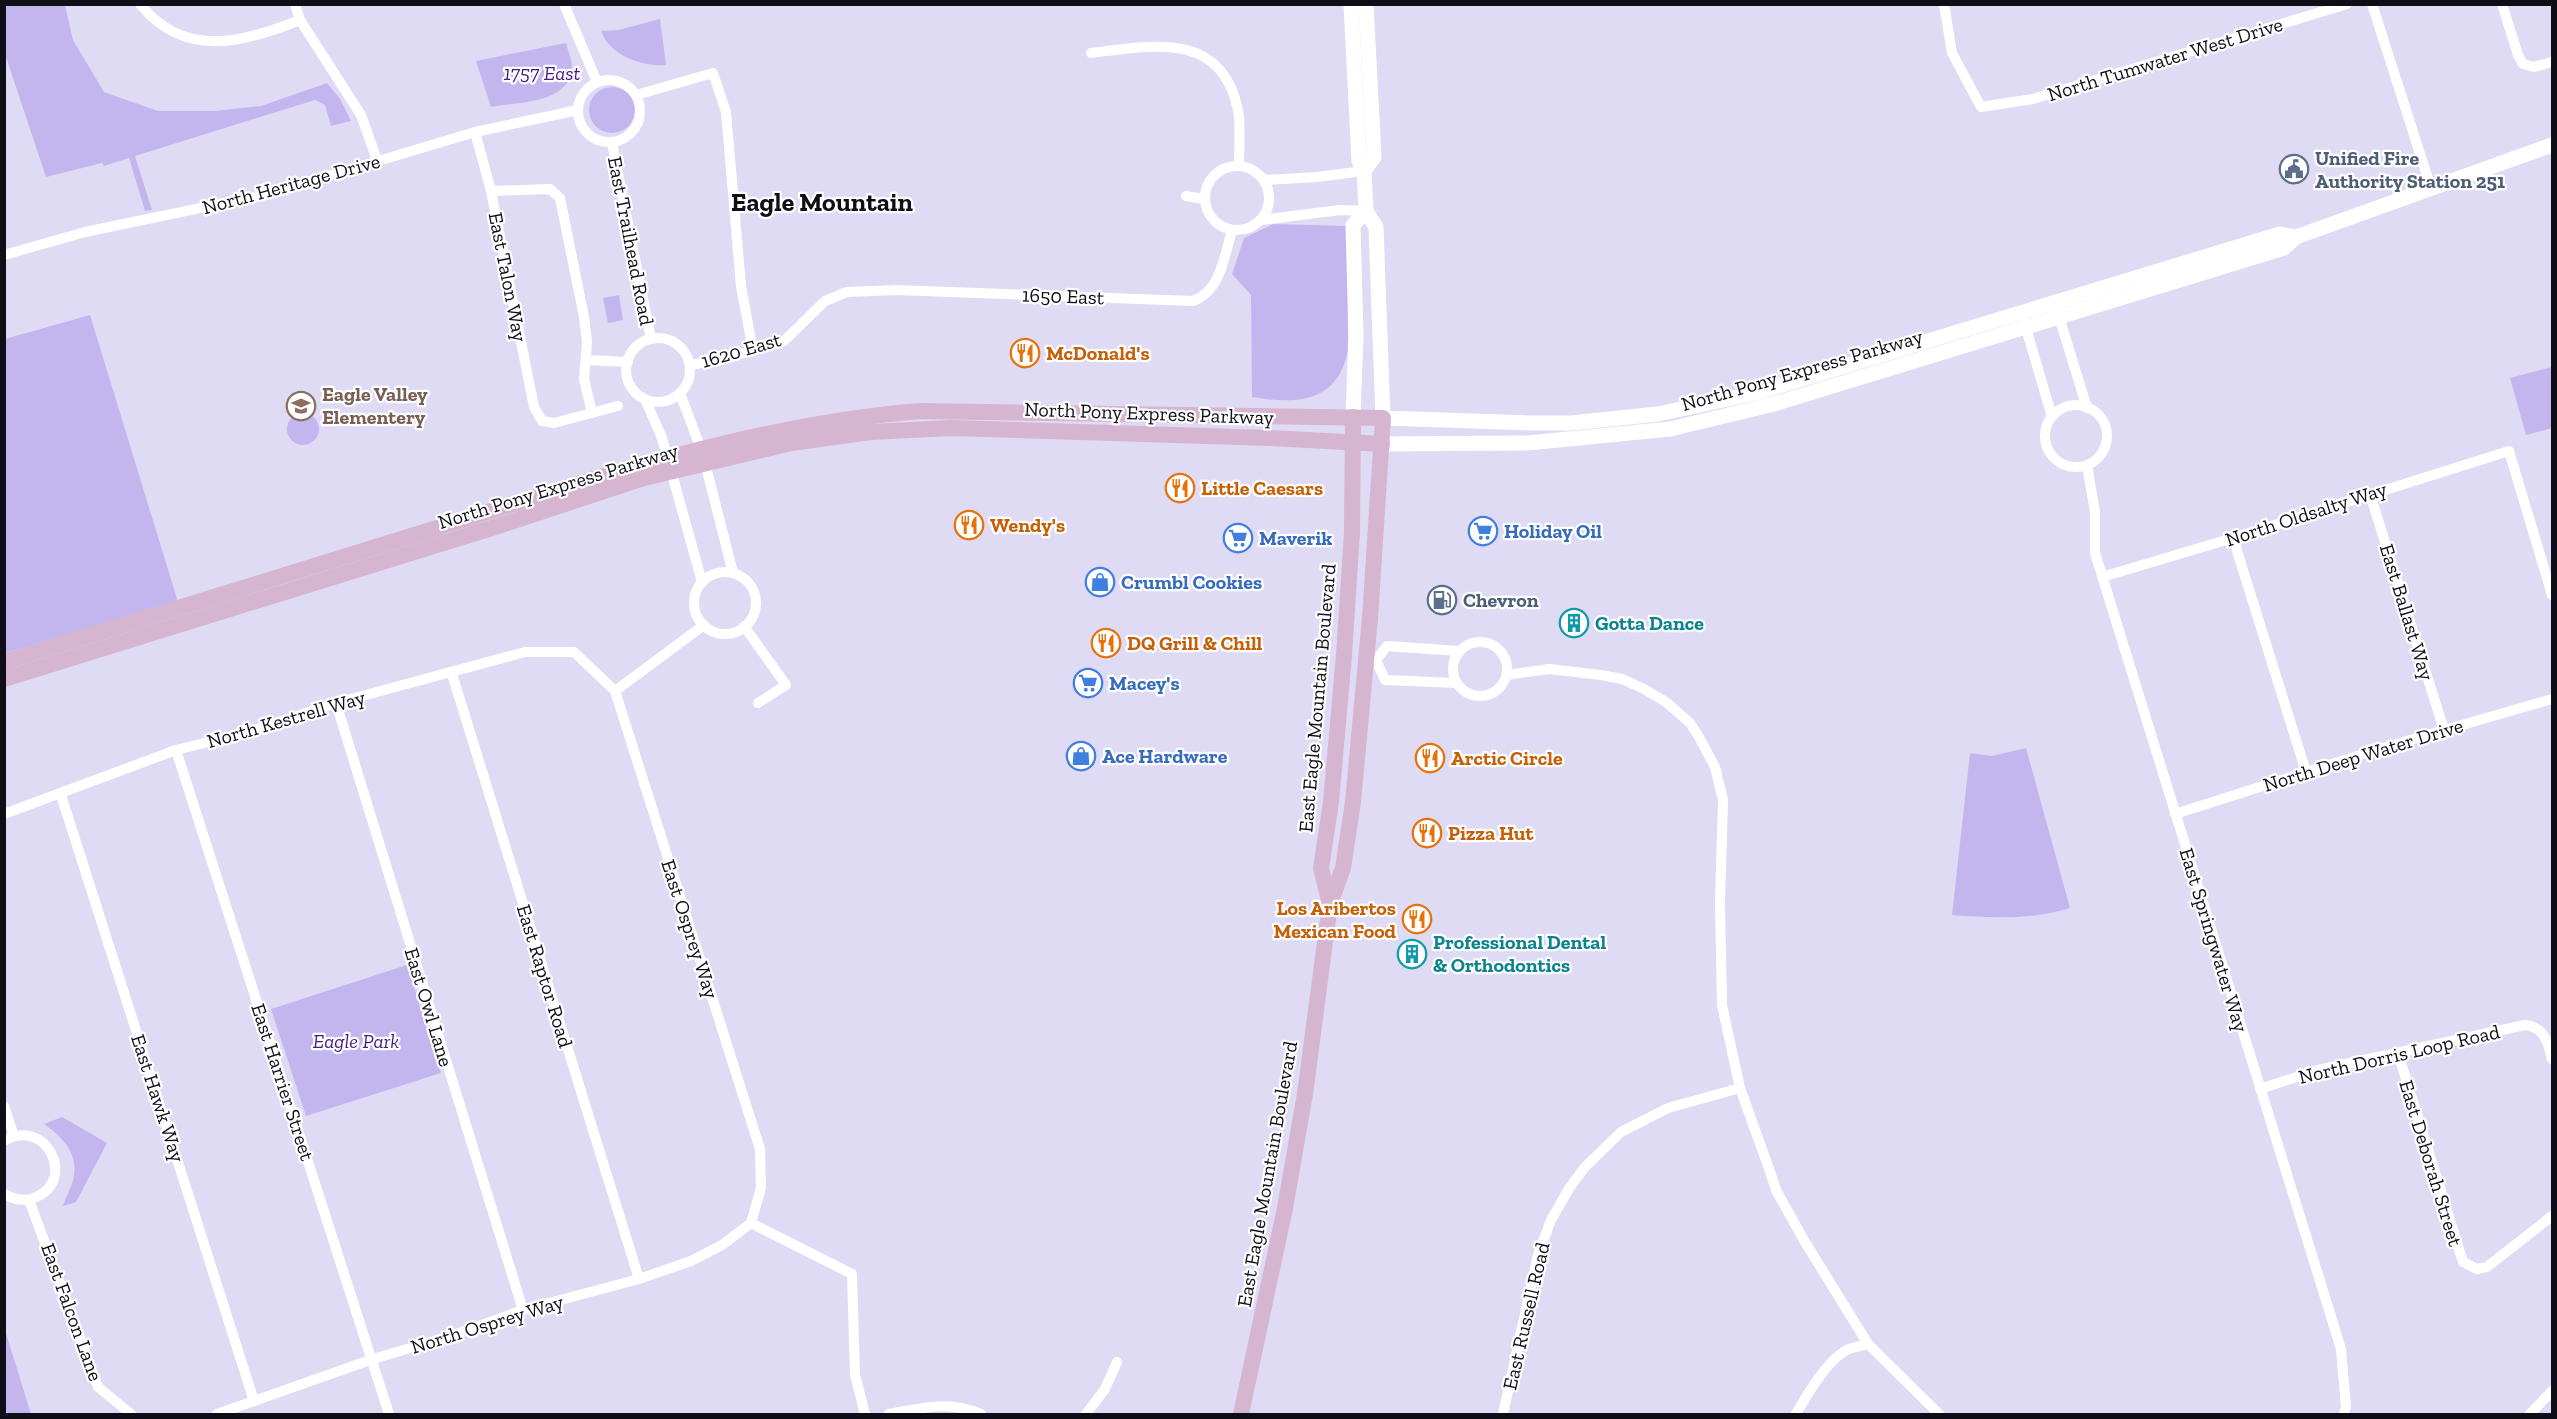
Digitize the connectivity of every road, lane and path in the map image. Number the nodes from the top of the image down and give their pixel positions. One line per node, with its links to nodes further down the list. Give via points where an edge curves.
1 (140, 4): 10 (street, via 172,34 198,41 223,42 263,34)
2 (295, 4): 10 (street)
3 (564, 4): 13 (street)
4 (1351, 4): 21 (main road, East Eagle Mountain Boulevard, via 1359,161)
5 (1366, 4): 21 (main road, East Eagle Mountain Boulevard, via 1374,157)
6 (1944, 4): 7 (street, North Tumwater West Drive, via 1952,53 1981,107 2033,99)
7 (2347, 4)
8 (2372, 4): 23 (street)
9 (2502, 4): 12 (street, via 2520,60 2534,67)
10 (300, 20): 19 (street, via 361,114)
11 (1091, 53): 20 (street, via 1150,45 1197,52 1210,60 1227,78 1238,111)
12 (2549, 63)
13 (597, 82): 14 (street, via 621,82); 15 (street, via 584,92)
14 (636, 95): 17 (street, via 641,110 636,129); 36 (street, via 713,73 726,112 741,286)
15 (578, 110): 16 (street, North Heritage Drive); 17 (street, via 584,131 594,139)
16 (474, 132): 19 (street, North Heritage Drive); 24 (street, East Talon Way)
17 (612, 143): 35 (street, East Trailhead Road)
18 (2553, 145): 23 (main road, North Pony Express Parkway)
19 (378, 160): 30 (street, North Heritage Drive, via 268,194 85,232)
20 (1239, 166): 22 (street); 26 (street, via 1218,171 1211,178)
21 (1364, 171): 22 (street); 27 (main road, East Eagle Mountain Boulevard)
22 (1264, 180): 28 (street, via 1269,200)
23 (2431, 188): 32 (main road, North Pony Express Parkway, via 2296,237 2280,234)
24 (491, 191): 37 (street, via 550,189 560,198 584,317); 44 (street, East Talon Way, via 534,407 542,421 554,423)
25 (1186, 196): 26 (street)
26 (1204, 199): 29 (street, via 1212,220)
27 (1366, 211): 28 (street, via 1340,210); 45 (main road, East Eagle Mountain Boulevard, via 1353,225); 47 (main road, East Eagle Mountain Boulevard, via 1376,227)
28 (1261, 220): 29 (street, via 1248,229)
29 (1232, 231): 31 (street, 1650 East, via 1215,284 1205,296 1193,301)
30 (4, 255)
31 (920, 291): 36 (street, 1620 East, via 847,292 825,302 784,341)
32 (2057, 310): 33 (main road, North Pony Express Parkway); 34 (main road, North Pony Express Parkway); 43 (street)
33 (2021, 312): 34 (street); 47 (main road, North Pony Express Parkway, via 1760,392 1658,414 1571,423)
34 (2026, 327): 46 (street); 49 (main road, North Pony Express Parkway, via 1774,404 1670,429 1528,443)
35 (651, 339): 38 (street, via 636,347); 39 (street, via 671,341 686,355)
36 (753, 351): 39 (street, 1620 East)
37 (586, 360): 38 (street); 44 (street, via 584,379)
38 (628, 362): 41 (street, via 626,371 632,388)
39 (690, 365): 40 (street, via 688,380)
40 (680, 393): 41 (street, via 664,402); 50 (street)
41 (645, 399): 51 (street)
42 (618, 406): 44 (street)
43 (2087, 408): 46 (street, via 2069,406); 52 (street, via 2103,421 2107,434 2101,454)
44 (591, 413)
45 (1353, 417): 47 (main road, North Pony Express Parkway); 48 (main road, East Eagle Mountain Boulevard); 50 (main road, North Pony Express Parkway, via 921,411 797,426)
46 (2052, 417): 52 (street, via 2046,430 2048,450 2065,465)
47 (1383, 418): 49 (main road, East Eagle Mountain Boulevard)
48 (1352, 443): 49 (main road, North Pony Express Parkway); 50 (main road, North Pony Express Parkway, via 951,428 871,432); 63 (main road, East Eagle Mountain Boulevard, via 1352,532)
49 (1382, 444): 64 (main road, East Eagle Mountain Boulevard)
50 (703, 457): 51 (main road, North Pony Express Parkway); 55 (street)
51 (670, 465): 57 (street); 65 (main road, North Pony Express Parkway, via 601,477); 68 (main road, North Pony Express Parkway, via 495,527)
52 (2087, 465): 56 (street, East Springwater Way, via 2095,553)
53 (2370, 494): 54 (street, North Oldsalty Way); 58 (street, North Oldsalty Way, via 2510,451); 74 (street, East Ballast Way)
54 (2233, 538): 56 (street, North Oldsalty Way); 76 (street)
55 (733, 573): 57 (street, via 717,573); 60 (street, via 745,579 755,594 755,611)
56 (2102, 577): 79 (street, East Springwater Way)
57 (702, 582): 59 (street, via 694,605)
58 (2553, 595)
59 (704, 625): 60 (street, via 721,633 734,633); 70 (street)
60 (744, 626): 73 (street, via 786,685)
61 (1459, 651): 64 (street, via 1387,646); 67 (street, via 1473,642 1494,645 1504,655); 69 (street, via 1453,665)
62 (574, 652): 66 (street, North Kestrell Way, via 525,652); 70 (street, East Osprey Way)
63 (1344, 655): 64 (street); 80 (main road, East Eagle Mountain Boulevard, via 1335,767 1321,868)
64 (1371, 659): 69 (street, via 1385,680); 80 (main road, East Eagle Mountain Boulevard, via 1343,868)
65 (4, 662)
66 (452, 674): 72 (street, North Kestrell Way); 91 (street, East Raptor Road)
67 (1507, 675): 69 (street, via 1502,686 1488,696 1468,694); 83 (street, via 1549,669 1629,682 1666,702 1690,723 1715,767 1723,800 1722,1005)
68 (4, 679)
69 (1456, 683)
70 (615, 691): 90 (street, East Osprey Way, via 760,1149 761,1188)
71 (2553, 699): 74 (street, North Deep Water Drive)
72 (336, 703): 75 (street, North Kestrell Way, via 249,732); 92 (street, East Owl Lane)
73 (758, 703)
74 (2444, 730): 76 (street, North Deep Water Drive)
75 (176, 750): 77 (street, North Kestrell Way); 94 (street, East Harrier Street)
76 (2306, 772): 79 (street, North Deep Water Drive)
77 (62, 795): 78 (street, North Kestrell Way); 97 (street, East Hawk Way)
78 (4, 814)
79 (2175, 814): 84 (street, East Springwater Way)
80 (1330, 904): 105 (main road, East Eagle Mountain Boulevard, via 1292,1171)
81 (2398, 1053): 82 (street, North Dorris Loop Road, via 2521,1026 2538,1029); 84 (street, North Dorris Loop Road, via 2318,1070); 89 (street, East Deborah Street, via 2461,1257 2472,1268 2492,1265)
82 (2553, 1059)
83 (1740, 1088): 93 (street, via 1777,1192); 106 (street, East Russell Road, via 1668,1108 1621,1132 1570,1187 1551,1220 1538,1255)
84 (2260, 1089): 109 (street, East Springwater Way, via 2341,1349)
85 (4, 1106): 86 (street)
86 (9, 1139): 88 (street, via 24,1135 44,1142 54,1160 53,1180 47,1189)
87 (4, 1194): 88 (street)
88 (29, 1200): 98 (street, East Falcon Lane, via 98,1387)
89 (2553, 1216)
90 (751, 1223): 91 (street, North Osprey Way, via 722,1245); 101 (street, via 852,1274 855,1375)
91 (639, 1279): 92 (street, North Osprey Way)
92 (523, 1310): 94 (street, North Osprey Way)
93 (1868, 1344): 107 (street, via 1848,1349 1827,1368); 108 (street)
94 (373, 1359): 97 (street, North Osprey Way); 100 (street, East Harrier Street)
95 (1116, 1362): 104 (street, via 1105,1389)
96 (2553, 1391): 110 (street)
97 (254, 1401): 99 (street, North Osprey Way)
98 (130, 1414)
99 (217, 1414)
100 (388, 1414)
101 (865, 1414)
102 (889, 1414): 103 (street, via 941,1404)
103 (981, 1414)
104 (1086, 1414)
105 (1241, 1414)
106 (1503, 1414)
107 (1796, 1414)
108 (1939, 1414)
109 (2344, 1414)
110 (2530, 1414)

